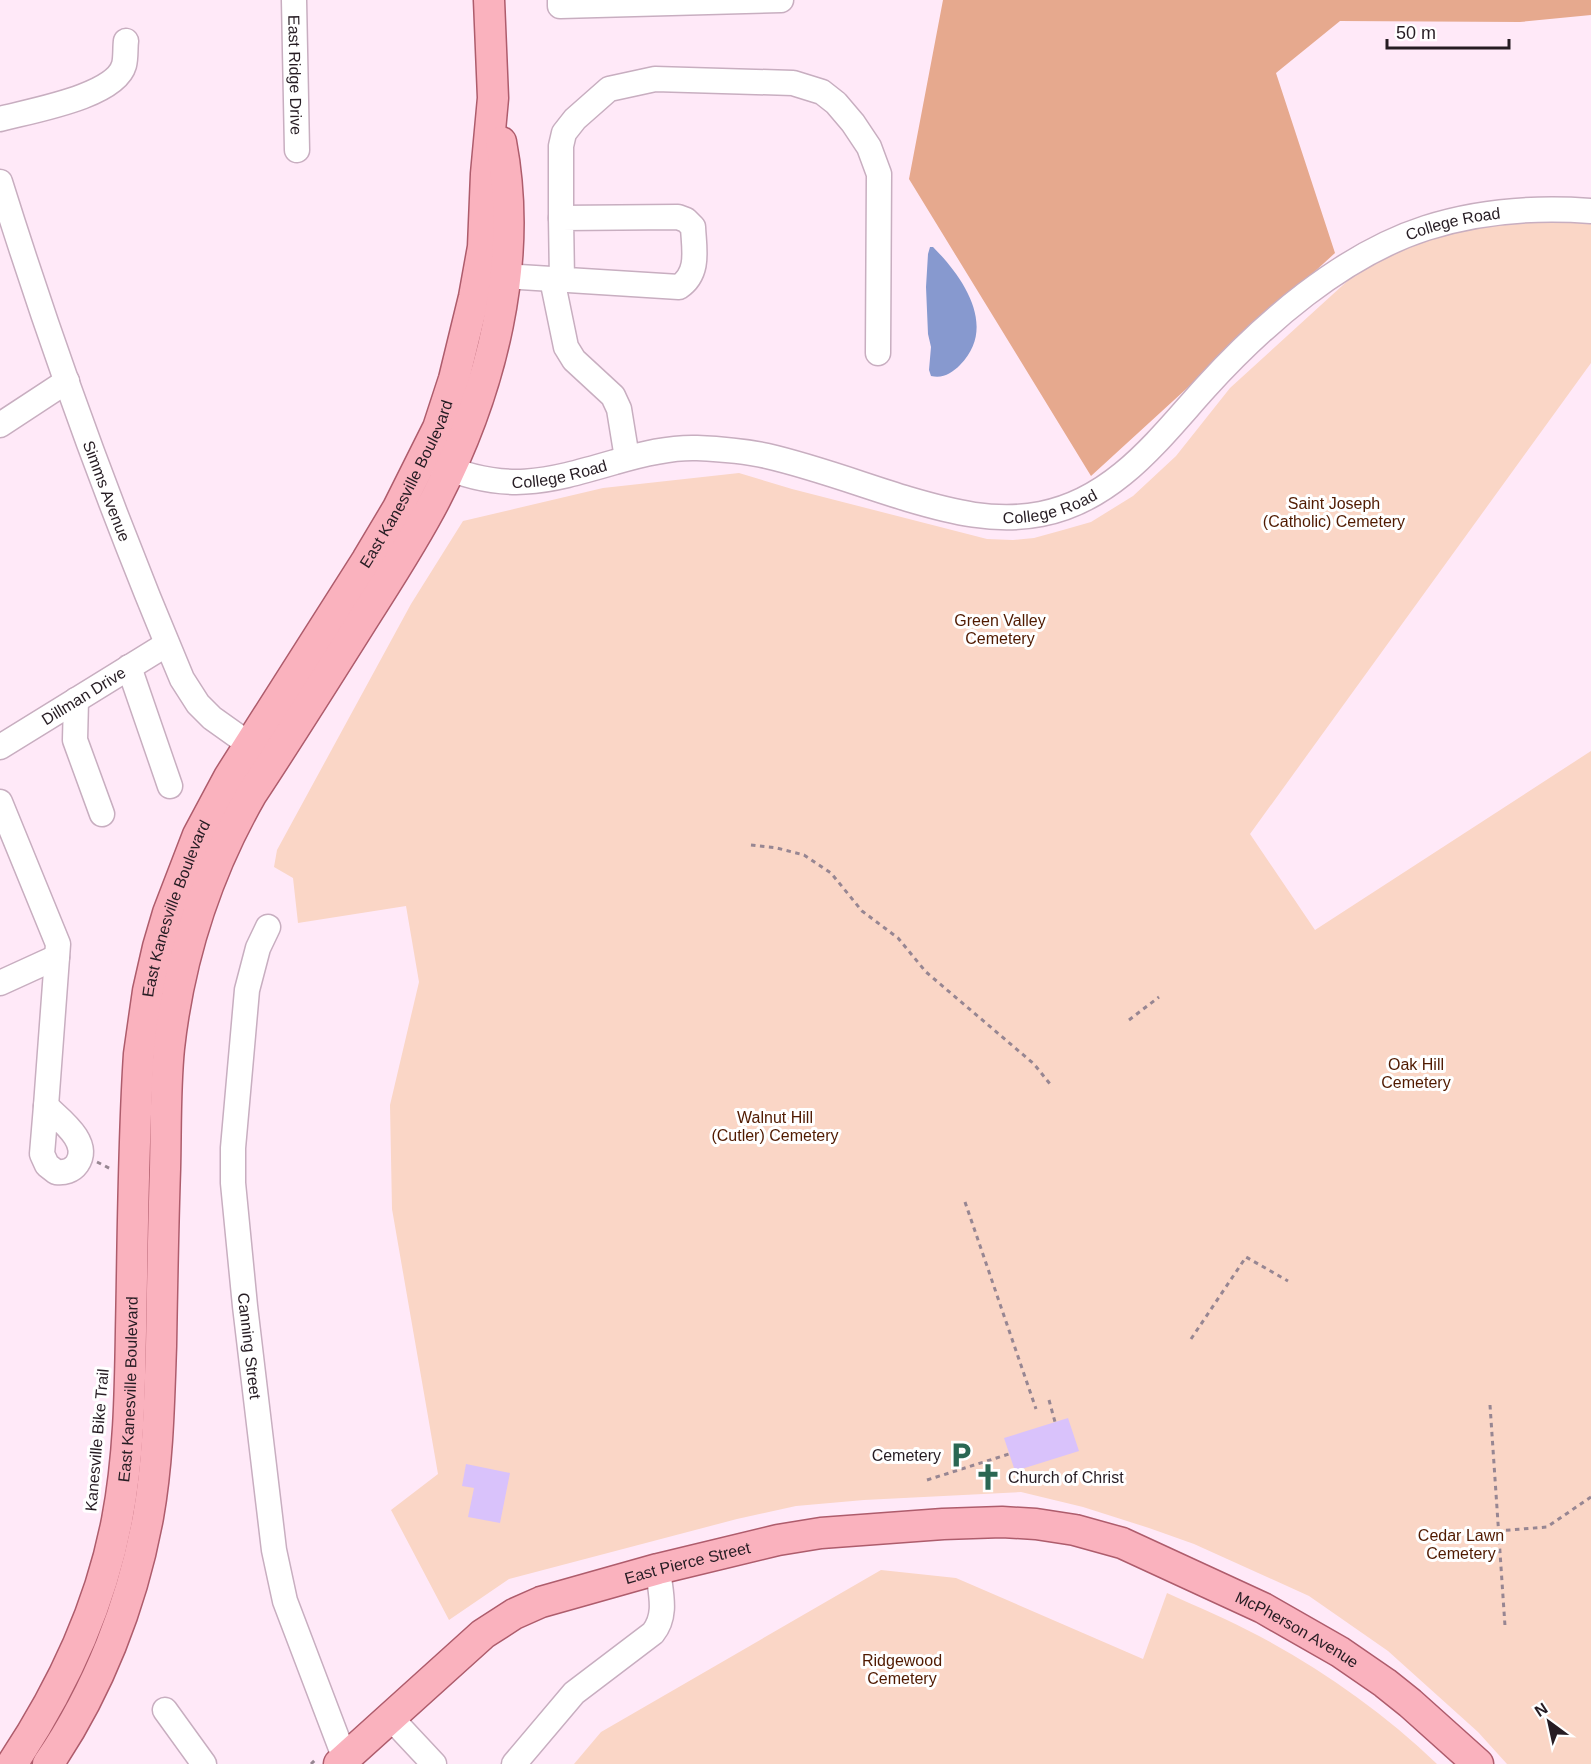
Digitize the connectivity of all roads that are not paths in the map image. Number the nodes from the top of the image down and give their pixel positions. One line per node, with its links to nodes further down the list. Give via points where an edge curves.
1 (294, 0): 8 (street, East Ridge Drive)
2 (489, 0): 6 (main road, East Kanesville Boulevard)
3 (560, 0): 4 (street, via 560,6)
4 (773, 0)
5 (126, 41): 7 (street, via 124,66 109,83 76,100)
6 (493, 98): 12 (main road, East Kanesville Boulevard, via 508,190); 18 (main road, East Kanesville Boulevard, via 483,247 454,379 438,428)
7 (0, 119)
8 (297, 150)
9 (0, 182): 15 (street, Simms Avenue)
10 (1591, 211): 17 (street, College Road, via 1524,210 1485,215 1426,228 1374,251 1318,286 1253,339 1145,455 1118,478 1093,495 1043,514 1016,518 968,515 765,455 694,448)
11 (561, 218): 13 (street); 13 (street, via 678,217 693,227 694,266 691,276 679,287); 14 (street, via 564,133 609,89 655,79 793,82 822,92 853,123 869,147 879,174)
12 (506, 276): 13 (street); 18 (main road, East Kanesville Boulevard, via 497,329 476,407)
13 (557, 279): 17 (street, via 566,347 574,360 613,396)
14 (878, 353)
15 (67, 381): 16 (street); 19 (street, Simms Avenue, via 102,483)
16 (0, 425)
17 (627, 458): 18 (street, College Road, via 527,483 504,482)
18 (437, 464): 22 (main road, East Kanesville Boulevard, via 367,560); 24 (main road, East Kanesville Boulevard, via 437,498)
19 (167, 644): 20 (street, Dillman Drive); 22 (street, Simms Avenue, via 198,704)
20 (129, 667): 21 (street, Dillman Drive); 25 (street)
21 (76, 700): 23 (street, Dillman Drive); 27 (street, via 75,740)
22 (249, 744): 24 (street, Simms Avenue); 37 (main road, East Kanesville Boulevard, via 214,804 187,862 168,913 148,991 137,1093 128,1448 111,1549 72,1661 39,1725)
23 (0, 747)
24 (273, 761): 38 (main road, East Kanesville Boulevard, via 230,832 209,882 178,991 167,1073 159,1426 140,1553 108,1652 73,1724)
25 (170, 786)
26 (1, 808): 29 (street, via 54,931)
27 (102, 814)
28 (268, 927): 36 (street, Canning Street, via 247,990 233,1183 274,1550 285,1601)
29 (57, 957): 30 (street); 31 (street)
30 (0, 983)
31 (46, 1106)
32 (1094, 1535): 33 (main road, East Pierce Street, via 1046,1525 1002,1522 821,1533); 42 (main road, McPherson Avenue, via 1178,1567 1306,1631 1385,1683)
33 (658, 1569): 35 (main road, East Pierce Street, via 557,1597 514,1614 483,1634); 41 (street, via 663,1613 660,1624 574,1693)
34 (165, 1710): 39 (street)
35 (390, 1717): 36 (main road, East Pierce Street); 40 (street)
36 (342, 1761)
37 (12, 1764)
38 (48, 1764)
39 (204, 1764)
40 (434, 1764)
41 (514, 1764)
42 (1478, 1764)

